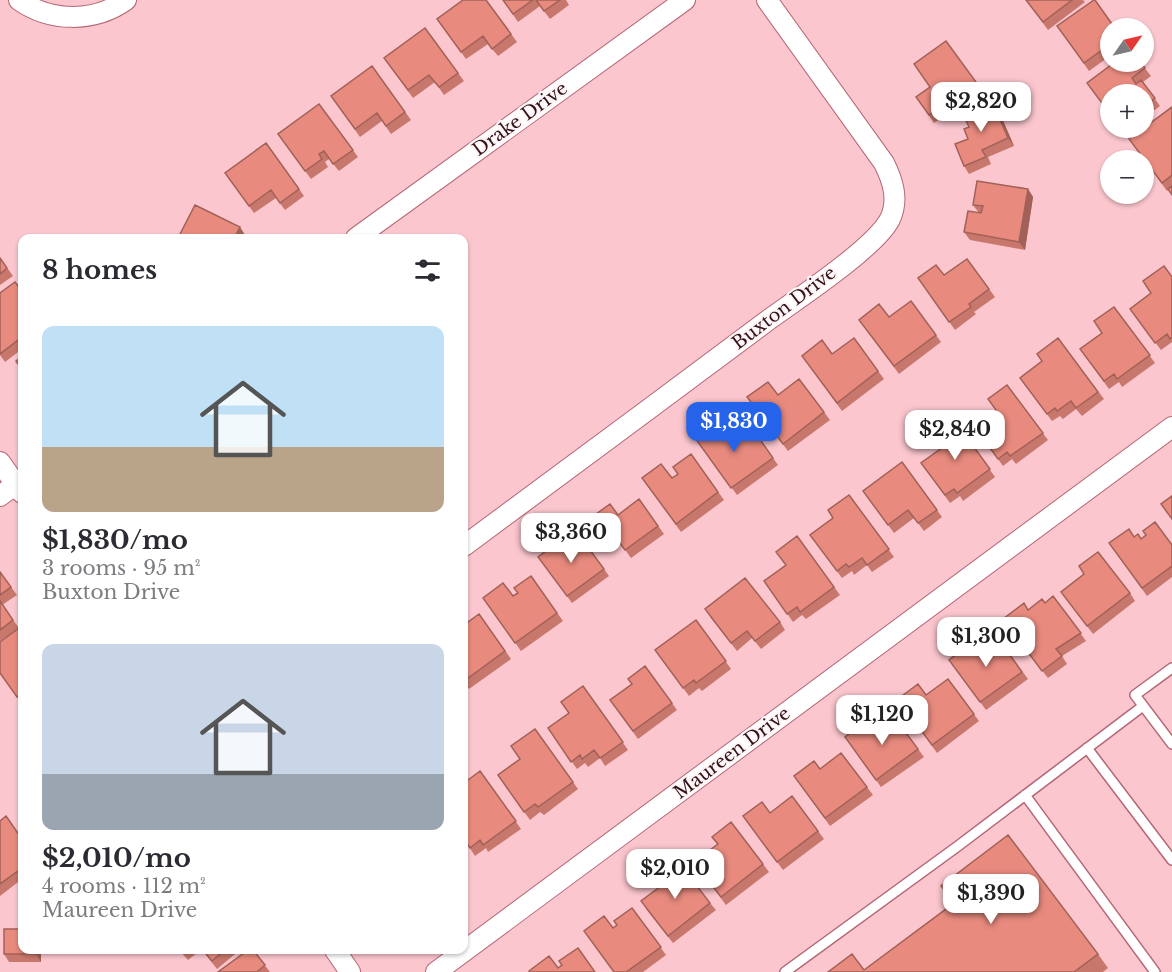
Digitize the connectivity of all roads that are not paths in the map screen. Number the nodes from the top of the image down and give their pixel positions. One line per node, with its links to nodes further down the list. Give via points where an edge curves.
1 (19, 0): 2 (street, via 43,14 72,18 101,12)
2 (126, 0)
3 (685, 0): 5 (street, Drake Drive)
4 (767, 0): 11 (street, Buxton Drive, via 884,163 895,201 890,218 870,243)
5 (362, 234)
6 (1172, 427): 18 (street, Maureen Drive)
7 (0, 462): 8 (street)
8 (18, 488)
9 (18, 489): 10 (street)
10 (0, 496)
11 (468, 543)
12 (1172, 668): 13 (lane, via 1135,695)
13 (1143, 706): 14 (lane); 15 (lane)
14 (1172, 744)
15 (1087, 748): 16 (lane); 17 (lane)
16 (1025, 795): 23 (lane); 24 (lane)
17 (1172, 860)
18 (468, 948)
19 (338, 954): 21 (street)
20 (460, 954): 22 (street, Maureen Drive)
21 (350, 972)
22 (436, 972)
23 (785, 972)
24 (1155, 972)

